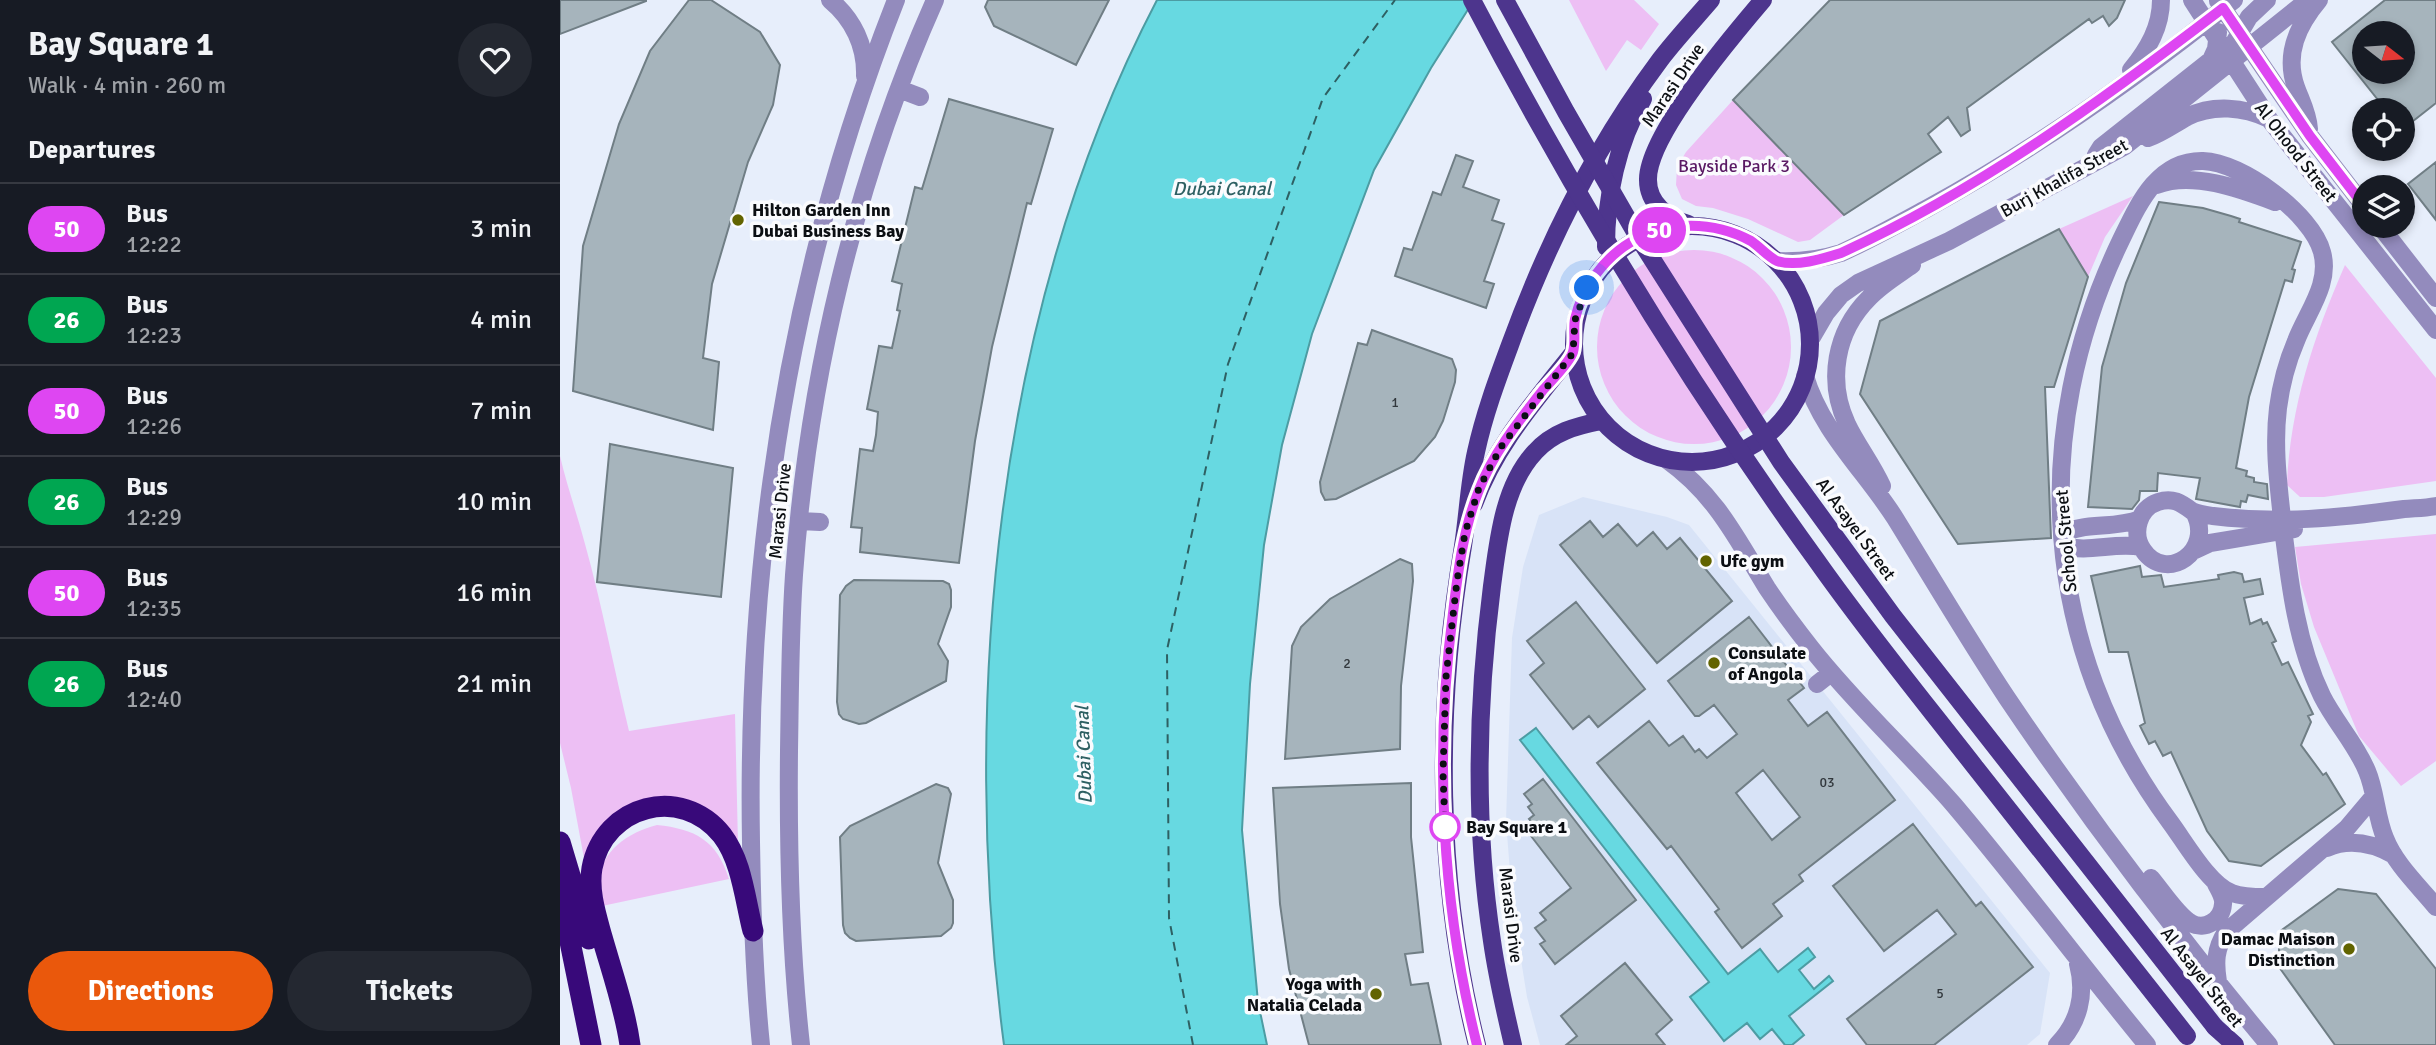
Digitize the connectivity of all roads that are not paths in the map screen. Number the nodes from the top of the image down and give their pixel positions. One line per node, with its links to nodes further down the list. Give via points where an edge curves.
1 (830, 0): 21 (street, via 846,16 859,40 865,67)
2 (896, 0): 21 (street, Marasi Drive)
3 (935, 0): 20 (street, Marasi Drive)
4 (1472, 0): 68 (main road, bridge, via 1611,250 1759,479 1870,634)
5 (1505, 0): 67 (main road, Al Asayel Street, bridge, via 1644,247 1789,472 1893,616)
6 (1711, 0): 17 (main road, Marasi Drive)
7 (1763, 0): 29 (main road, Marasi Drive, via 1689,95 1662,136 1651,163 1651,196 1675,220)
8 (2161, 0): 23 (street, via 2158,25 2142,57)
9 (2192, 0): 14 (street, Al Ohood Street)
10 (2267, 0): 15 (street)
11 (2308, 0): 18 (street, Burj Khalifa Street)
12 (2319, 0): 25 (street, via 2301,24 2292,55 2293,77 2308,116)
13 (2225, 3): 14 (street); 15 (street, Al Ohood Street); 16 (street)
14 (2206, 22): 16 (street, Al Ohood Street); 23 (street)
15 (2239, 32): 18 (street, Al Ohood Street); 19 (street)
16 (2217, 39): 19 (street, Al Ohood Street); 27 (street, via 2211,60 2101,148)
17 (1677, 41): 32 (main road, via 1640,104 1616,165); 49 (main road, via 1600,150 1542,263 1482,426)
18 (2251, 48): 19 (street, Burj Khalifa Street); 25 (street, Al Ohood Street)
19 (2232, 62): 24 (street, Al Ohood Street); 26 (street, Burj Khalifa Street)
20 (899, 89): 22 (street); 45 (street, Marasi Drive, via 857,219 831,324 807,453)
21 (862, 94): 63 (street, Marasi Drive, via 798,321 762,547 752,679)
22 (920, 97)
23 (2102, 100): 33 (street, via 2011,160 1862,244 1820,260)
24 (2269, 119): 26 (street, via 2231,108 2206,111); 35 (street, Al Ohood Street)
25 (2310, 136): 28 (street, Al Ohood Street)
26 (2125, 146): 27 (street, Burj Khalifa Street)
27 (2087, 167): 31 (street, Burj Khalifa Street)
28 (2352, 190)
29 (1692, 225): 32 (main road, via 1660,229 1631,242); 33 (main road, via 1737,234)
30 (2389, 238): 34 (street)
31 (1949, 241): 36 (street, Burj Khalifa Street, via 1858,283 1841,295); 43 (street, via 1870,297 1850,324 1837,358 1841,409)
32 (1606, 261): 37 (main road, via 1587,288 1575,320)
33 (1776, 261): 36 (main road, via 1802,303)
34 (2436, 298)
35 (2436, 330)
36 (1812, 337): 38 (main road)
37 (1573, 353): 39 (main road, via 1582,389); 49 (main road, via 1501,447 1479,488)
38 (1805, 376): 40 (main road, via 1794,403 1776,427 1752,445 1716,459); 43 (street, Al Asayel Street, via 1822,416)
39 (1601, 421): 40 (main road, via 1631,446); 75 (main road, Marasi Drive, via 1565,430 1534,453 1514,488 1498,546 1483,668 1480,778 1492,941)
40 (1667, 460): 64 (street, via 1695,482 1728,521 1824,678 1951,802)
41 (2429, 507): 47 (street)
42 (2194, 512): 44 (street, via 2179,501 2160,501); 47 (street); 53 (street, via 2200,529)
43 (1893, 516): 55 (street, Al Asayel Street, via 2007,698)
44 (2140, 519): 48 (street); 52 (street, via 2137,537)
45 (800, 521): 46 (street); 73 (street, Marasi Drive, via 791,632 789,838 791,930)
46 (820, 522)
47 (2283, 526): 50 (street, School Street, via 2276,472 2278,405 2296,340 2323,280 2322,249 2291,208 2254,181 2200,161 2165,172 2148,190 2104,279 2077,360 2062,439); 53 (street); 54 (street, School Street, via 2291,596 2310,664 2323,697 2367,772)
48 (2108, 527): 50 (street, via 2075,529); 51 (street)
49 (1465, 533): 74 (main road, via 1448,653 1443,773 1451,903)
50 (2063, 540): 51 (street, via 2078,549); 60 (street, School Street, via 2078,632 2107,714 2148,791)
51 (2110, 546): 52 (street)
52 (2141, 547): 53 (street, via 2147,556 2167,564)
53 (2195, 550)
54 (2374, 796): 57 (street); 58 (street, School Street)
55 (2101, 830): 60 (street, via 2136,860 2190,923 2207,925 2221,914 2222,896); 65 (street, Al Asayel Street)
56 (560, 842): 59 (highway)
57 (2322, 850): 58 (street, via 2336,844 2366,843); 61 (street)
58 (2394, 855): 62 (street)
59 (569, 876): 69 (highway, via 565,917); 70 (highway)
60 (2216, 884): 61 (street, via 2237,895)
61 (2266, 897): 65 (street, via 2221,940 2216,956)
62 (2436, 908)
63 (753, 931): 71 (highway, via 738,867 714,826 691,812 664,806 633,813 617,823 596,853 592,890); 72 (street, Marasi Drive)
64 (2077, 960): 66 (street); 76 (street, via 2079,1009)
65 (2219, 986): 81 (street, Al Asayel Street)
66 (2112, 1002): 77 (street); 78 (street)
67 (2215, 1027): 79 (main road, Al Asayel Street); 80 (main road)
68 (2191, 1042)
69 (591, 1045)
70 (621, 1045)
71 (630, 1045)
72 (761, 1045)
73 (802, 1045)
74 (1477, 1045)
75 (1513, 1045)
76 (2057, 1045)
77 (2137, 1045)
78 (2147, 1045)
79 (2228, 1045)
80 (2235, 1045)
81 (2269, 1045)

